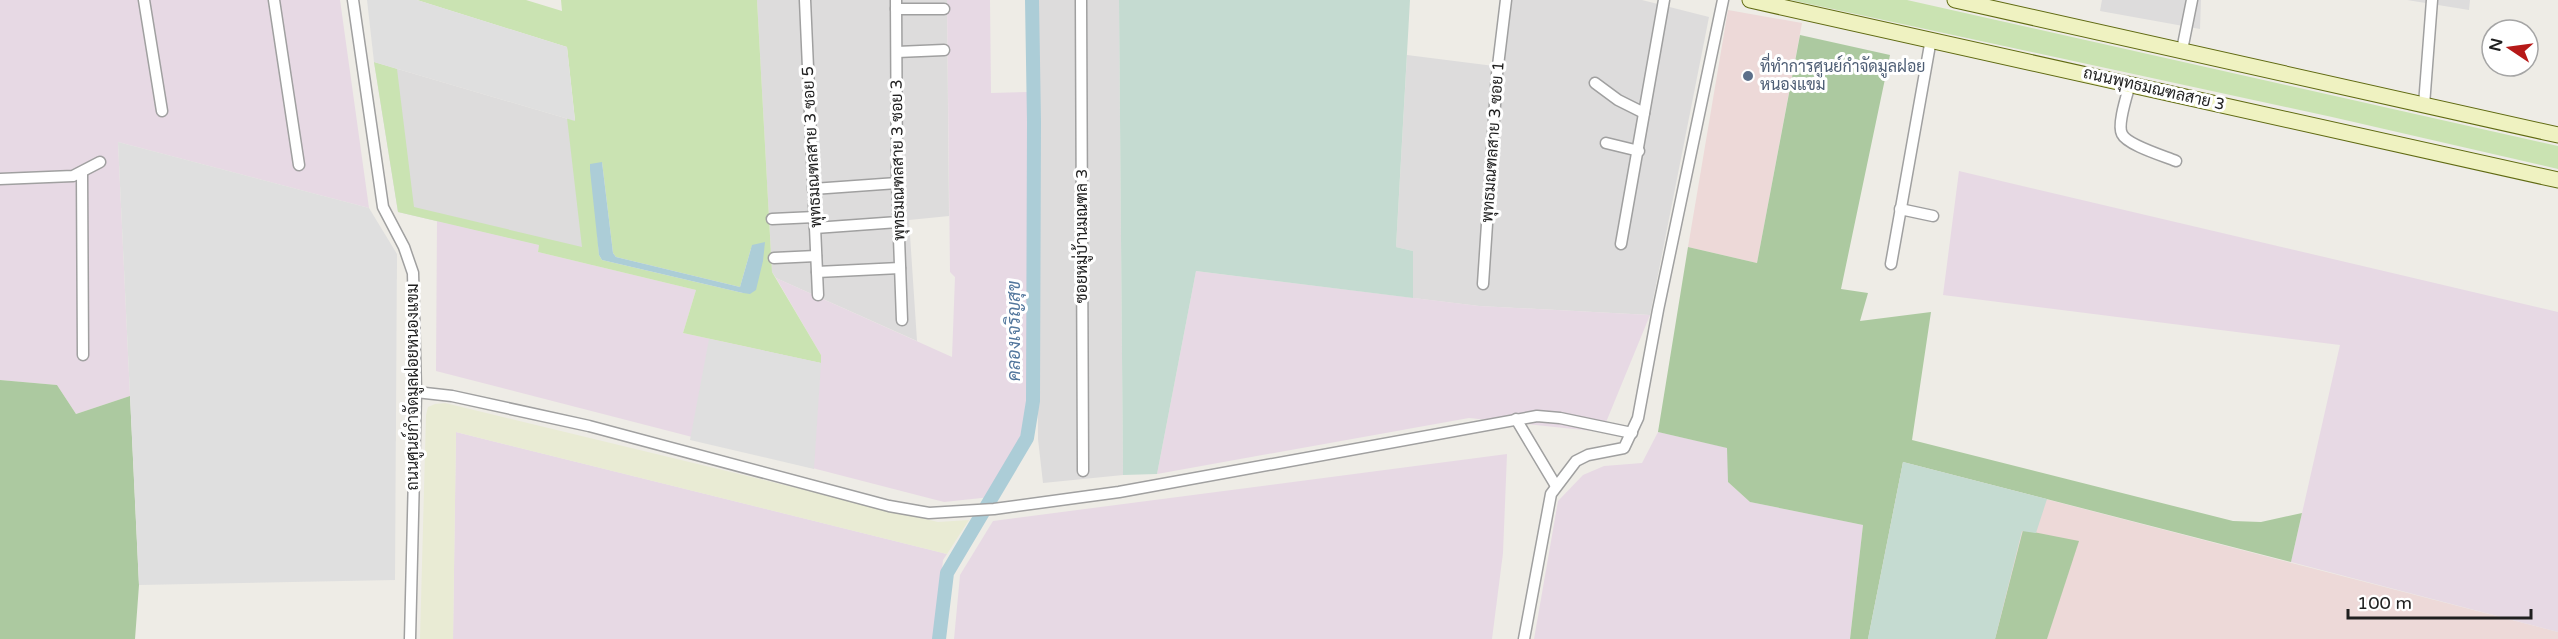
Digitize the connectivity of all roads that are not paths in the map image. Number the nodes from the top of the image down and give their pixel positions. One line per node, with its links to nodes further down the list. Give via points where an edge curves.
1 (144, 0): 22 (street)
2 (274, 0): 29 (street)
3 (352, 0): 51 (street, ถนนศูนย์กำจัดมูลฝอยหนองแขม, via 383,207 413,273)
4 (805, 0): 34 (street, พุทธมณฑลสาย 3 ซอย 5)
5 (1081, 0): 54 (street, ซอยหมู่บ้านมณฑล 3)
6 (1506, 0): 47 (street, พุทธมณฑลสาย 3 ซอย 1)
7 (1664, 0): 23 (street)
8 (1724, 0): 53 (street)
9 (1750, 0): 15 (main road, ถนนพุทธมณฑลสาย 3)
10 (1955, 0): 17 (main road)
11 (2192, 0): 17 (street)
12 (2432, 0): 21 (street)
13 (896, 5): 14 (street); 18 (street, พุทธมณฑลสาย 3 ซอย 3)
14 (944, 9)
15 (1931, 39): 20 (main road, ถนนพุทธมณฑลสาย 3); 35 (street)
16 (944, 50): 18 (street)
17 (2182, 50): 21 (main road)
18 (897, 52): 33 (street, พุทธมณฑลสาย 3 ซอย 3)
19 (1595, 83): 23 (street)
20 (2130, 84): 27 (street, via 2121,134 2128,141); 32 (main road, ถนนพุทธมณฑลสาย 3)
21 (2424, 105): 24 (main road)
22 (162, 111)
23 (1644, 113): 26 (street)
24 (2558, 135)
25 (1606, 143): 26 (street)
26 (1639, 151): 41 (street)
27 (2176, 161)
28 (100, 162): 30 (street)
29 (299, 165)
30 (82, 173): 31 (street); 50 (street)
31 (0, 178)
32 (2558, 180)
33 (897, 183): 34 (street); 39 (street, พุทธมณฑลสาย 3 ซอย 3)
34 (813, 189): 37 (street, พุทธมณฑลสาย 3 ซอย 5)
35 (1900, 209): 36 (street); 44 (street)
36 (1933, 216)
37 (815, 217): 38 (street); 40 (street, พุทธมณฑลสาย 3 ซอย 5)
38 (772, 219)
39 (898, 222): 40 (street); 45 (street, พุทธมณฑลสาย 3 ซอย 3)
40 (815, 228): 42 (street, พุทธมณฑลสาย 3 ซอย 5)
41 (1621, 244)
42 (816, 256): 43 (street); 46 (street, พุทธมณฑลสาย 3 ซอย 5)
43 (774, 258)
44 (1892, 264)
45 (900, 268): 46 (street); 49 (street, พุทธมณฑลสาย 3 ซอย 3)
46 (817, 272): 48 (street, พุทธมณฑลสาย 3 ซอย 5)
47 (1483, 284)
48 (818, 295)
49 (902, 320)
50 (83, 355)
51 (416, 392): 52 (street, via 452,396 589,426 929,513 994,509 1119,492); 56 (street, ถนนศูนย์กำจัดมูลฝอยหนองแขม)
52 (1516, 419): 53 (street, via 1560,418); 55 (street)
53 (1632, 433): 55 (street, via 1624,448 1576,461)
54 (1083, 471)
55 (1556, 486): 57 (street, via 1547,504)
56 (410, 639)
57 (1524, 639)

